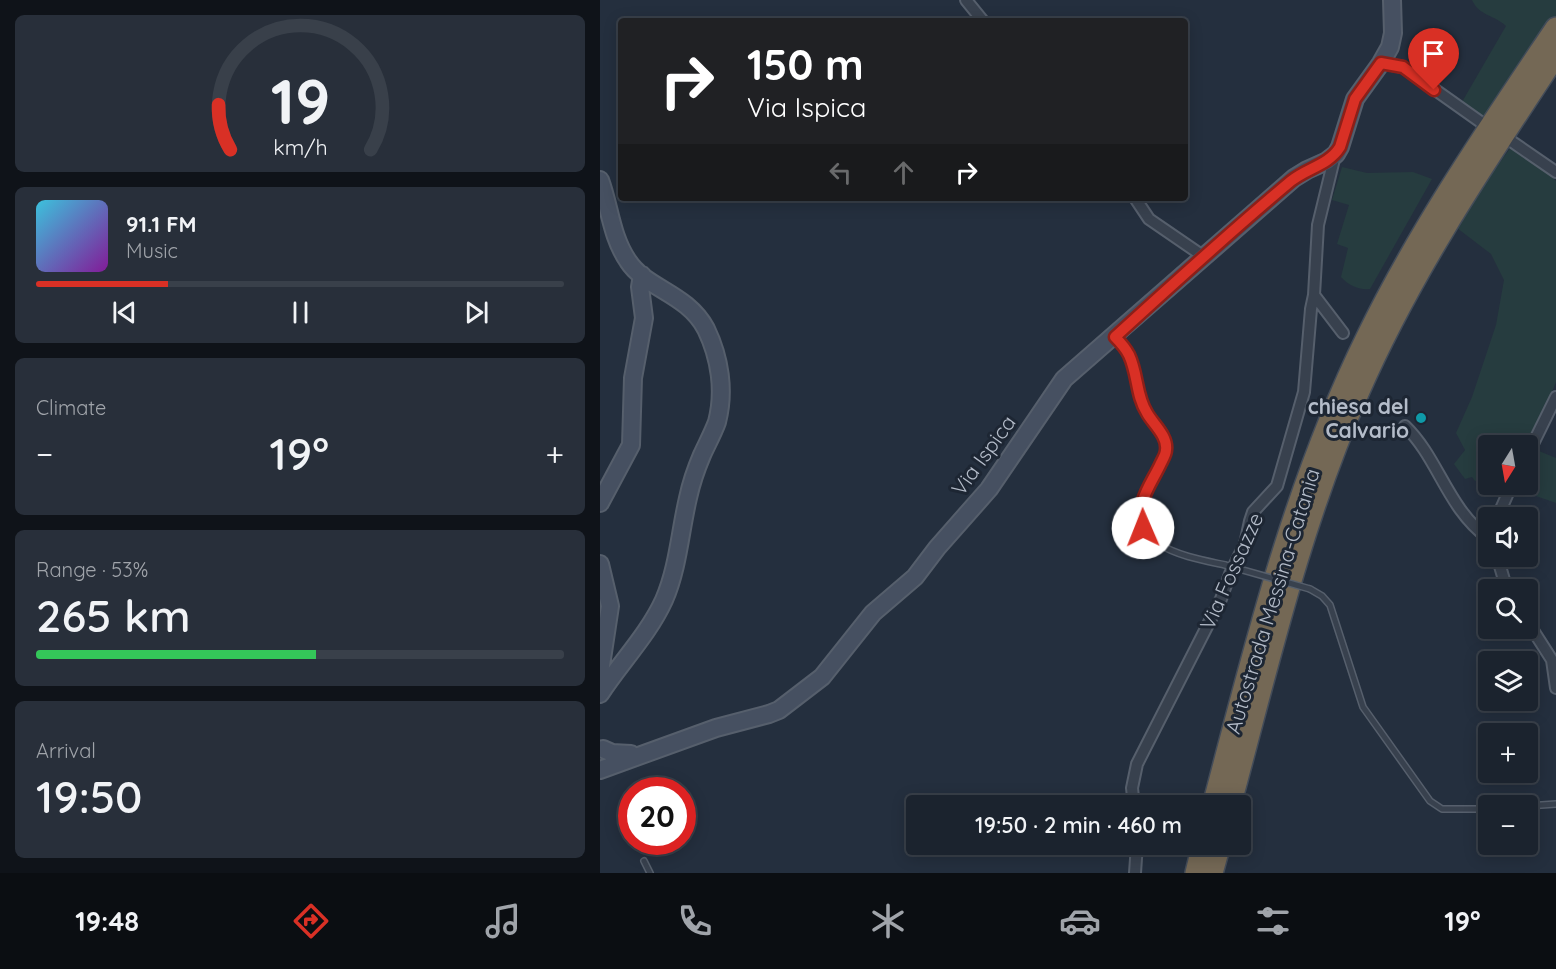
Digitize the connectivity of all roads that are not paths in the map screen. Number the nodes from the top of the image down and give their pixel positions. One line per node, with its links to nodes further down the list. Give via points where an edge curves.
1 (966, 0): 3 (street)
2 (1392, 0): 5 (street)
3 (981, 18)
4 (1556, 28): 34 (highway, Autostrada Messina-Catania, via 1421,235 1341,394 1288,534)
5 (1390, 47): 7 (street); 8 (street)
6 (1556, 56): 35 (highway, Autostrada Messina-Catania, via 1436,242 1359,390 1302,540)
7 (1381, 63): 8 (street); 11 (street, via 1355,99)
8 (1403, 67): 9 (street)
9 (1482, 123)
10 (1511, 141): 12 (street)
11 (1336, 154): 15 (street, Via Ispica, via 1294,178); 17 (street, via 1318,225)
12 (1556, 172)
13 (600, 180): 16 (street, via 613,232 628,262)
14 (1137, 201): 15 (street, via 1149,219)
15 (1203, 256): 19 (street, Via Ispica)
16 (642, 275): 23 (street, via 644,318 633,378 631,444); 28 (street, via 683,301 705,327 719,367 721,390 716,424 694,475 671,582 653,620)
17 (1314, 295): 18 (street); 33 (street, Via Fossazze, via 1304,392 1277,486 1253,513 1245,544 1221,599 1137,764)
18 (1343, 333)
19 (1115, 337): 31 (street, Via Ispica, via 1064,380 989,489 915,577 873,613 822,677 779,710); 38 (lane, bridge, via 1129,355 1139,397 1167,449 1144,493 1140,517 1143,528 1165,549 1310,589 1322,596 1330,605 1363,707 1430,801 1442,809)
20 (1556, 397): 22 (street)
21 (1405, 426): 24 (street, via 1419,440 1460,511)
22 (1537, 435)
23 (600, 503)
24 (1478, 528)
25 (600, 564): 27 (street, via 610,606)
26 (1538, 638): 29 (street, via 1552,660)
27 (600, 661): 28 (street)
28 (604, 685)
29 (1556, 688)
30 (602, 748): 31 (street, via 622,754); 32 (street, via 605,757)
31 (653, 751): 32 (street)
32 (600, 769)
33 (1133, 795)
34 (1216, 795)
35 (1233, 795)
36 (1556, 804): 37 (lane)
37 (1538, 805)
38 (1478, 808)
39 (1136, 855): 44 (street)
40 (1200, 855): 45 (highway)
41 (1217, 855): 46 (highway)
42 (644, 861): 43 (lane)
43 (650, 873)
44 (1135, 873)
45 (1196, 873)
46 (1212, 873)

